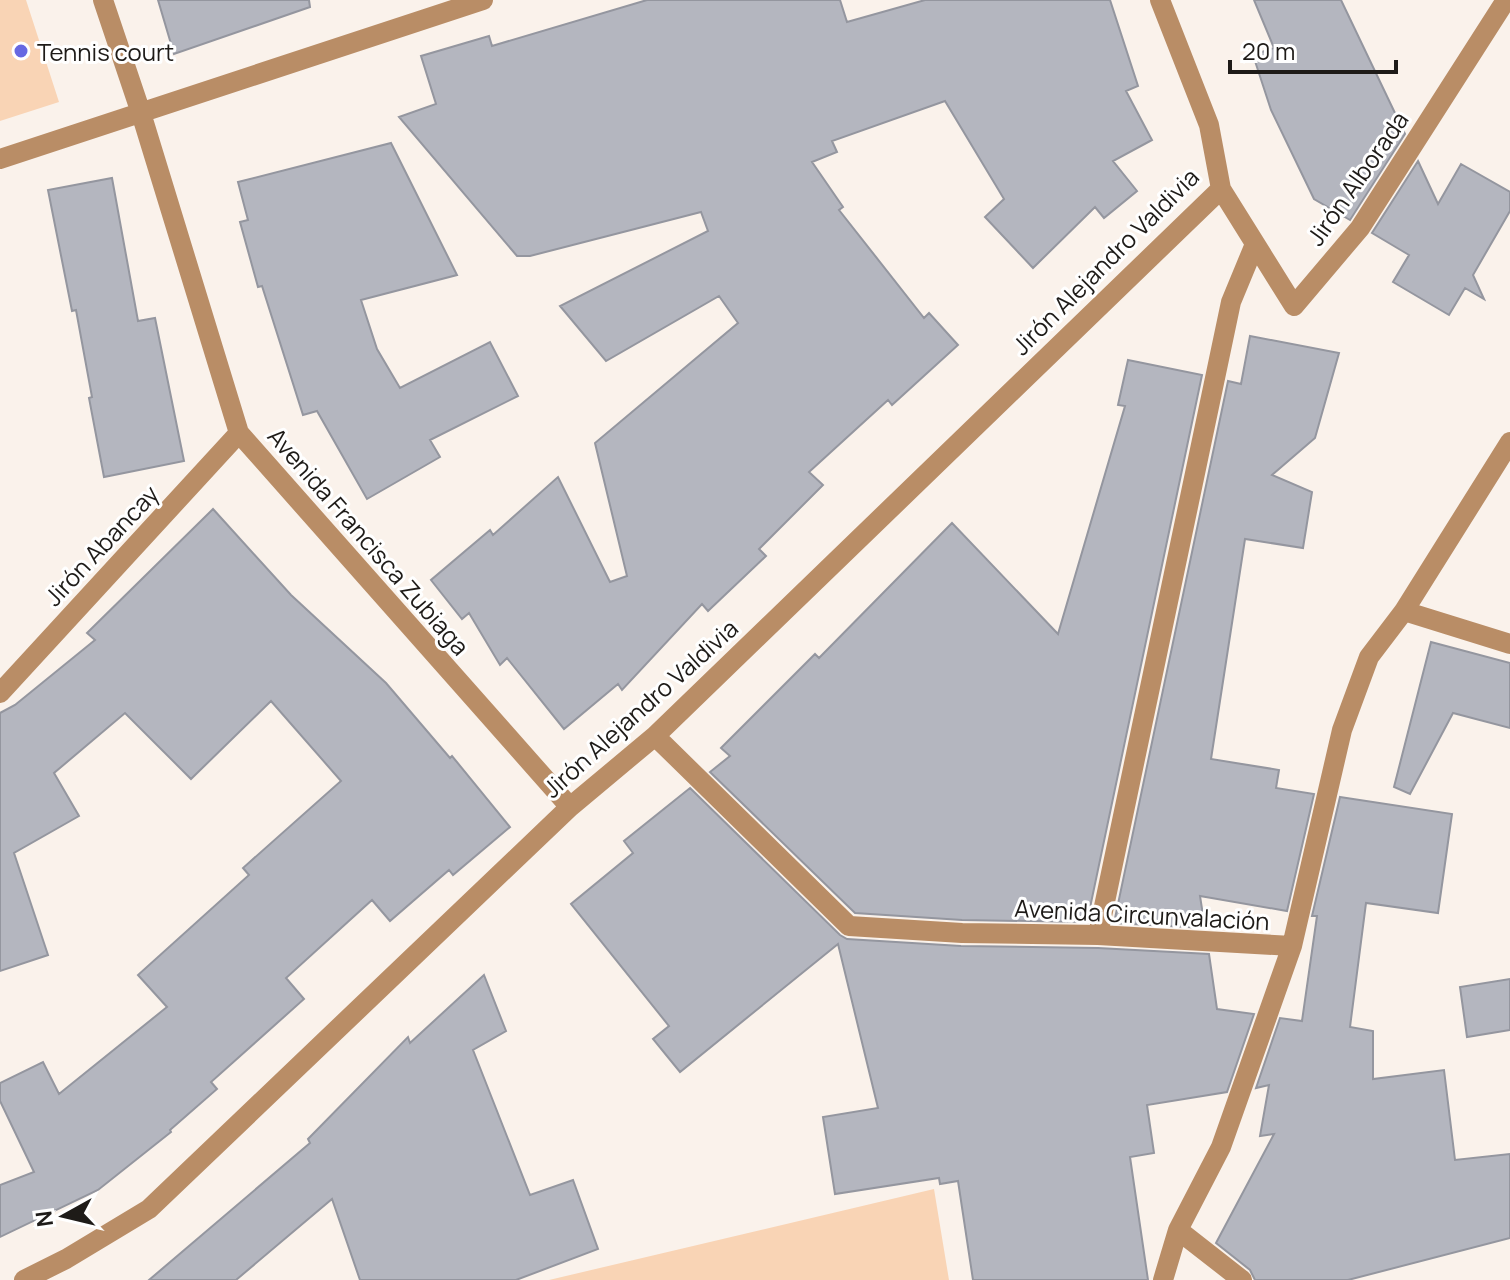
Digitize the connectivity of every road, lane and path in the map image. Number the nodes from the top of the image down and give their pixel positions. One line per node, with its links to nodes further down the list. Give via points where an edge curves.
1 (103, 0): 5 (street, Avenida Francisca Zubiaga)
2 (483, 0): 5 (street)
3 (1160, 0): 7 (street, Jirón Alejandro Valdivia, via 1209,125)
4 (1506, 0): 8 (street, Jirón Alborada, via 1360,228 1294,306)
5 (141, 113): 6 (street); 9 (street, Avenida Francisca Zubiaga)
6 (0, 159)
7 (1221, 189): 8 (street, Jirón Alborada); 14 (street, Jirón Alejandro Valdivia)
8 (1255, 244): 16 (street, via 1231,302)
9 (239, 433): 13 (street, Jirón Abancay); 15 (street, Avenida Francisca Zubiaga)
10 (1510, 442): 11 (street, Avenida Circunvalación)
11 (1404, 611): 12 (street); 17 (street, Avenida Circunvalación, via 1369,657 1342,730)
12 (1510, 644)
13 (0, 693)
14 (655, 736): 15 (street, Jirón Alejandro Valdivia); 16 (street, Avenida Circunvalación, via 849,926)
15 (570, 807): 19 (street, Jirón Alejandro Valdivia, via 149,1209)
16 (1098, 935): 17 (street, Avenida Circunvalación)
17 (1292, 946): 18 (street, via 1221,1147)
18 (1178, 1230): 20 (street); 21 (street)
19 (24, 1280)
20 (1163, 1280)
21 (1242, 1280)

